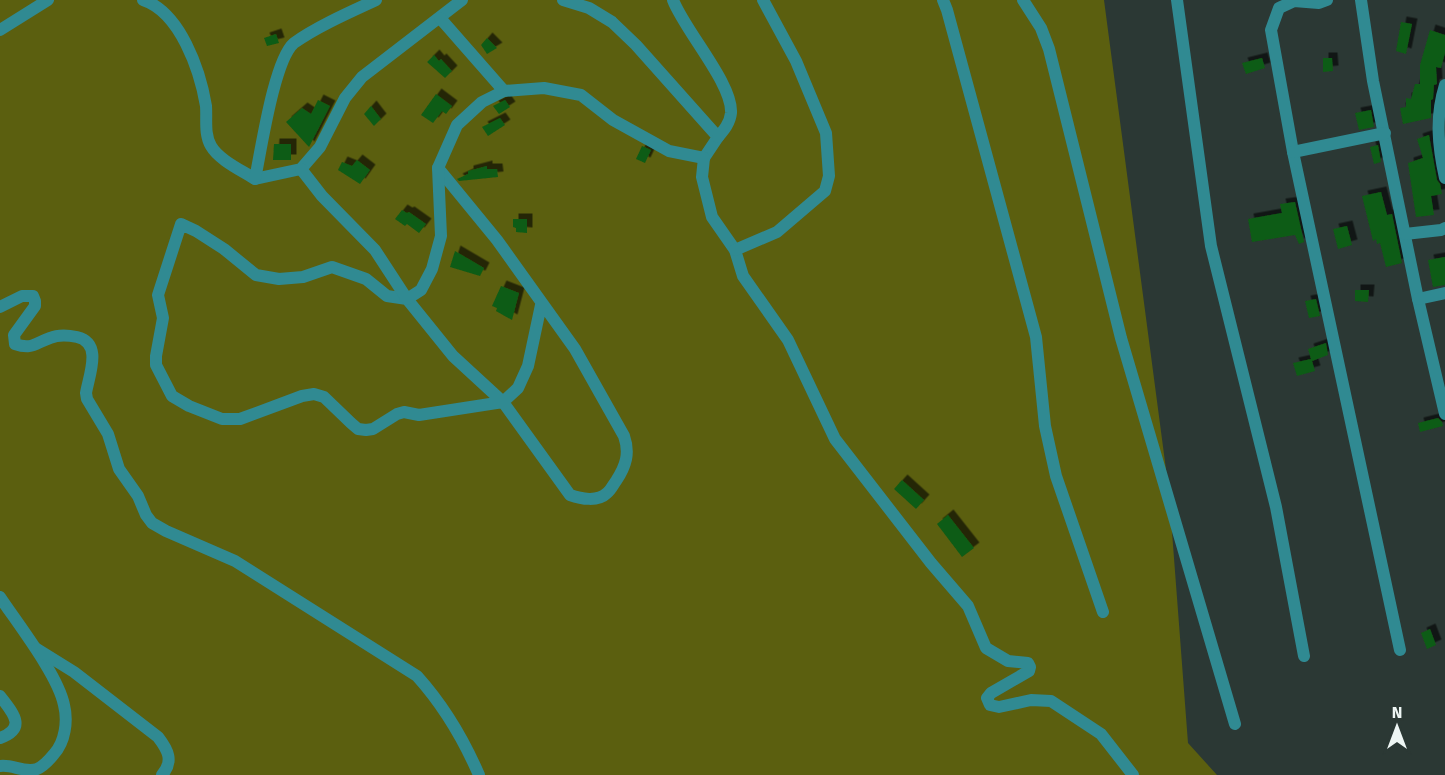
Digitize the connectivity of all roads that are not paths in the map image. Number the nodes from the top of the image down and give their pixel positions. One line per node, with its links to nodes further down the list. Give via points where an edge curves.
1 (48, 0): 15 (street)
2 (143, 0): 25 (street, via 164,12 189,47 200,75 206,133 214,151)
3 (375, 0): 25 (street, via 293,44 275,84)
4 (441, 0): 13 (street)
5 (563, 0): 19 (street, via 589,8 612,22)
6 (673, 0): 19 (street, via 678,15 728,92 731,112 728,124)
7 (763, 0): 28 (street, via 826,133 829,176 825,191 777,232)
8 (943, 0): 37 (street, via 1036,337 1045,426 1056,476)
9 (1023, 0): 42 (street, via 1049,49 1120,338)
10 (1177, 0): 40 (street, via 1211,246 1276,507)
11 (1327, 0): 20 (street, via 1294,1 1279,8 1271,30)
12 (1361, 0): 18 (street)
13 (458, 3): 14 (street)
14 (440, 18): 17 (street); 23 (street, via 362,77 345,98 320,147)
15 (0, 30)
16 (1445, 85): 24 (street, via 1438,117)
17 (504, 91): 21 (street, via 543,88 581,95 613,120 669,151); 22 (street, via 482,102 457,125)
18 (1385, 133): 20 (street); 27 (street)
19 (717, 137): 21 (street)
20 (1293, 152): 39 (street)
21 (704, 158): 28 (street, via 702,177 712,217)
22 (438, 168): 30 (street, via 441,236 432,269 421,290); 32 (street, via 497,240)
23 (301, 170): 25 (street); 30 (street, via 375,250)
24 (1445, 178)
25 (255, 179)
26 (1445, 228): 27 (street)
27 (1405, 234): 31 (street)
28 (735, 250): 47 (street, via 743,276 788,340 835,439 968,606 986,648 1008,661 1028,663 1029,671 991,693 987,698 990,705 1051,701 1101,734)
29 (1445, 293): 31 (street)
30 (407, 299): 34 (street, via 453,356); 34 (street, via 387,296 366,279 332,267 303,277 279,279 256,275 224,249 181,224 158,295 163,318 156,365 172,396 222,418 240,419 315,394 324,397 358,429 366,430 404,412 419,415)
31 (1418, 299): 35 (street)
32 (541, 304): 34 (street, via 528,366 518,388); 34 (street, via 575,349 627,444 628,458 607,494 581,499 570,495)
33 (0, 307): 46 (street, via 33,296 35,306 14,335 15,344 24,347 68,335 90,344 93,353 87,399 108,434 119,470 152,523 235,561 417,676 436,697 465,743)
34 (503, 402)
35 (1445, 414)
36 (0, 597): 38 (street)
37 (1103, 612)
38 (33, 646): 44 (street, via 64,704 66,724 60,747 37,769); 45 (street, via 74,672 158,737 168,751 169,763)
39 (1400, 650)
40 (1304, 656)
41 (0, 696): 43 (street, via 15,716 15,728)
42 (1235, 724)
43 (0, 738)
44 (0, 766)
45 (162, 775)
46 (479, 775)
47 (1133, 775)

